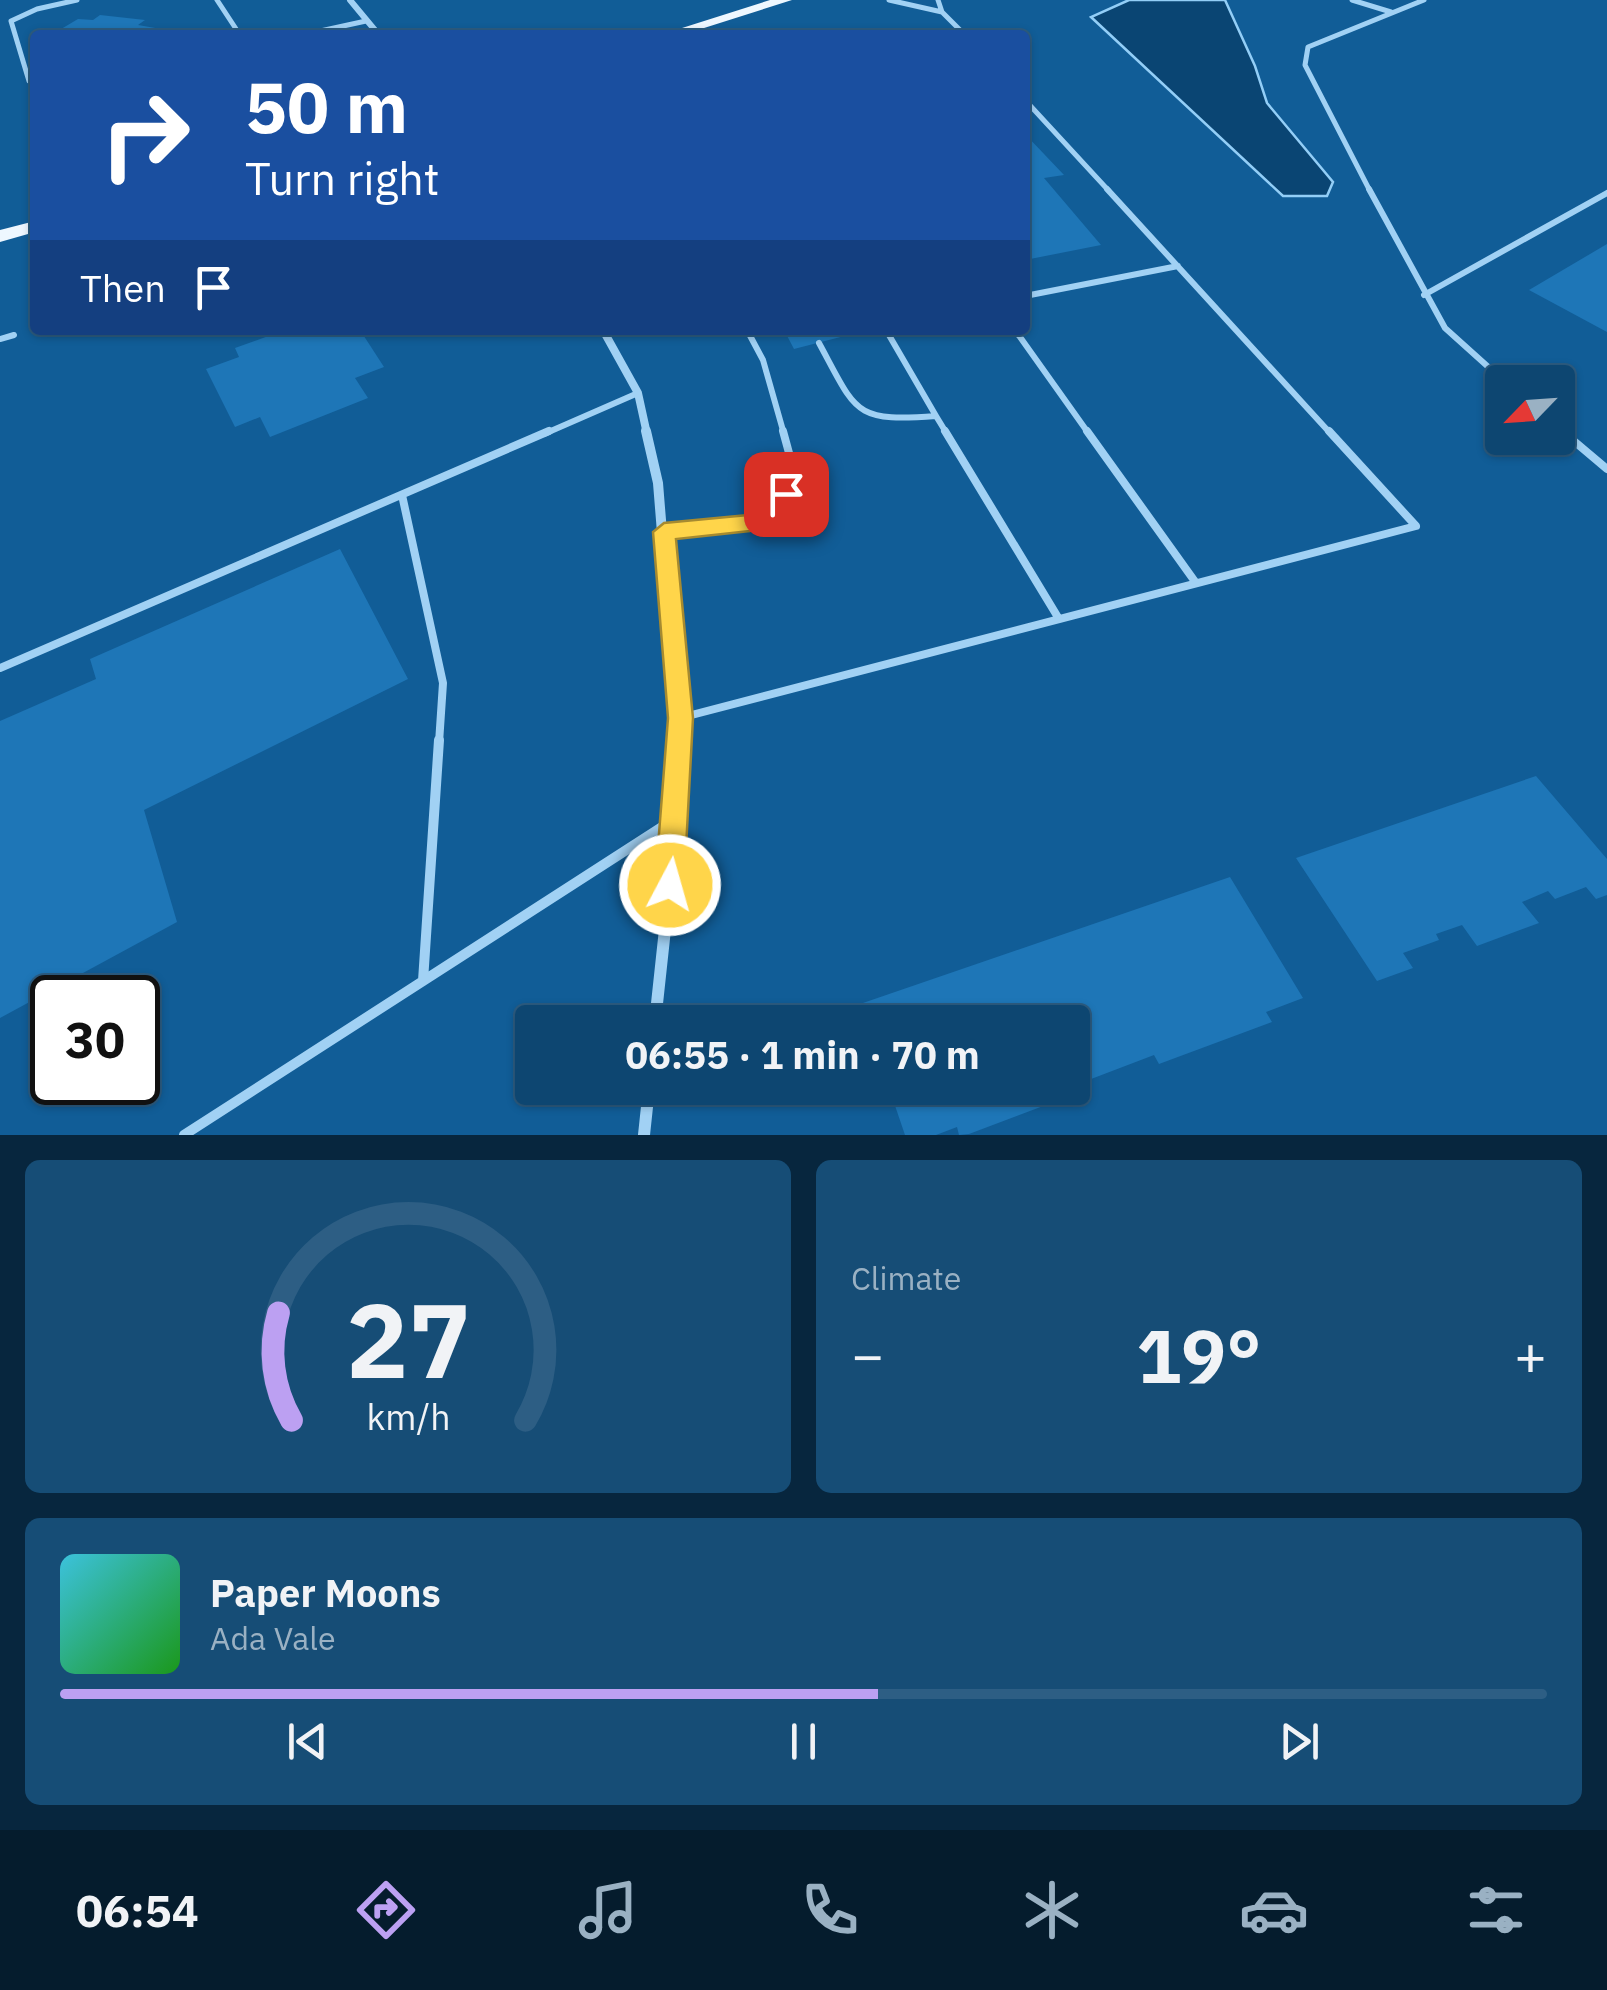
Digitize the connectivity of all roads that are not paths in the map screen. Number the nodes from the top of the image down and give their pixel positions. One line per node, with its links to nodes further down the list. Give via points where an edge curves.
1 (77, 0): 19 (lane, via 11,21)
2 (217, 0): 14 (lane)
3 (350, 0): 13 (street)
4 (785, 0): 17 (main road)
5 (889, 0): 11 (lane)
6 (938, 0): 11 (lane)
7 (1352, 0): 12 (lane)
8 (1364, 0): 12 (lane)
9 (1381, 0): 12 (lane)
10 (1424, 0): 12 (lane)
11 (942, 12): 18 (lane)
12 (1393, 12): 26 (lane, via 1308,48 1306,65)
13 (366, 20): 15 (lane); 16 (street)
14 (237, 30)
15 (323, 30)
16 (375, 30)
17 (685, 30)
18 (961, 30)
19 (30, 82)
20 (1030, 105): 24 (lane)
21 (1607, 193): 26 (lane)
22 (30, 227): 23 (main road)
23 (0, 236)
24 (1178, 266): 25 (lane); 41 (lane, via 1416,526)
25 (1030, 295)
26 (1424, 295): 34 (lane, via 1445,328)
27 (14, 335): 32 (lane)
28 (606, 335): 35 (street)
29 (750, 335): 40 (lane, via 764,360 795,475 776,513 750,523)
30 (889, 335): 36 (lane)
31 (1019, 335): 41 (lane)
32 (0, 339)
33 (819, 343): 36 (lane, via 850,401 881,420)
34 (1486, 365)
35 (638, 393): 39 (lane); 40 (street)
36 (936, 416): 42 (lane)
37 (1575, 442): 38 (lane)
38 (1607, 469)
39 (402, 495): 43 (lane); 46 (lane, via 443,683)
40 (664, 532): 44 (street)
41 (1196, 583): 42 (lane)
42 (1060, 618): 44 (lane)
43 (0, 668)
44 (680, 718): 45 (street)
45 (676, 818): 46 (lane); 47 (street)
46 (423, 981): 49 (lane)
47 (657, 1005)
48 (647, 1105): 50 (street)
49 (184, 1135)
50 (644, 1135)

